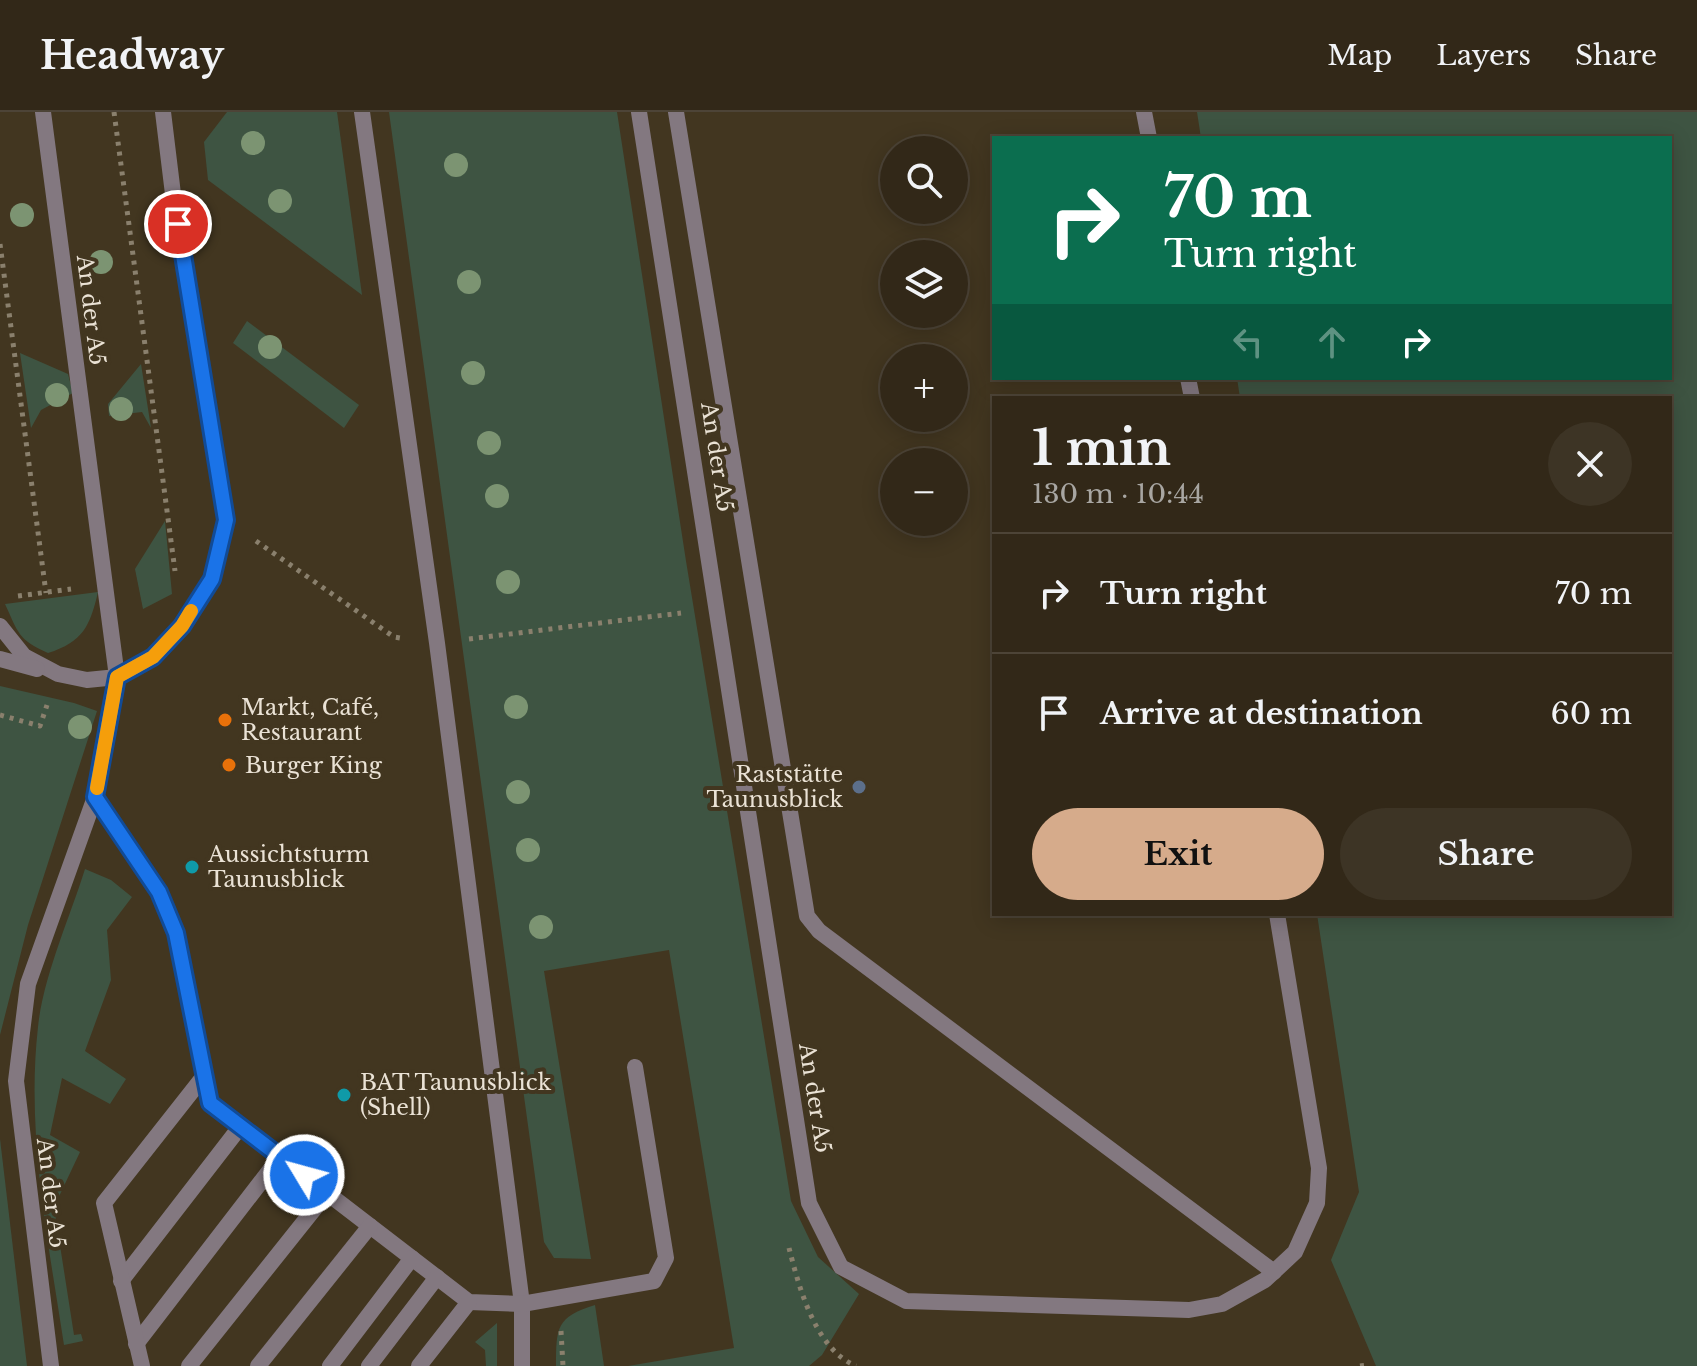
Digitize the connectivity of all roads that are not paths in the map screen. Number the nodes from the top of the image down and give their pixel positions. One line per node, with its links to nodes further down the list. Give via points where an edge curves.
1 (43, 112): 11 (lane, An der A5)
2 (163, 112): 11 (lane, via 226,520 212,579 182,626 153,657)
3 (362, 112): 25 (lane)
4 (639, 112): 21 (lane, An der A5, via 809,1203 841,1267 906,1301 1189,1310 1222,1304)
5 (676, 112): 21 (lane, via 807,916 819,931)
6 (1144, 112): 7 (lane)
7 (1149, 136)
8 (0, 626): 10 (lane, via 24,656)
9 (0, 659): 10 (lane)
10 (58, 674): 11 (lane, via 87,680)
11 (117, 677): 12 (lane, An der A5)
12 (95, 797): 15 (lane, via 159,892 176,933); 27 (lane, An der A5, via 28,984 16,1081)
13 (1277, 916): 21 (lane, An der A5, via 1319,1168 1317,1203 1295,1252)
14 (635, 1067): 25 (lane, via 666,1258 654,1281)
15 (204, 1076): 16 (lane, via 210,1103); 23 (lane, via 104,1203)
16 (240, 1127): 17 (lane); 23 (lane)
17 (280, 1157): 18 (lane); 26 (lane)
18 (327, 1193): 19 (lane); 29 (lane)
19 (370, 1226): 20 (lane); 30 (lane)
20 (412, 1258): 22 (lane); 31 (lane)
21 (1274, 1272)
22 (437, 1277): 24 (lane); 32 (lane)
23 (121, 1281): 26 (lane)
24 (469, 1302): 25 (lane); 33 (lane)
25 (522, 1304): 34 (lane)
26 (136, 1344): 28 (lane)
27 (51, 1366)
28 (142, 1366)
29 (189, 1366)
30 (258, 1366)
31 (330, 1366)
32 (369, 1366)
33 (419, 1366)
34 (522, 1366)

